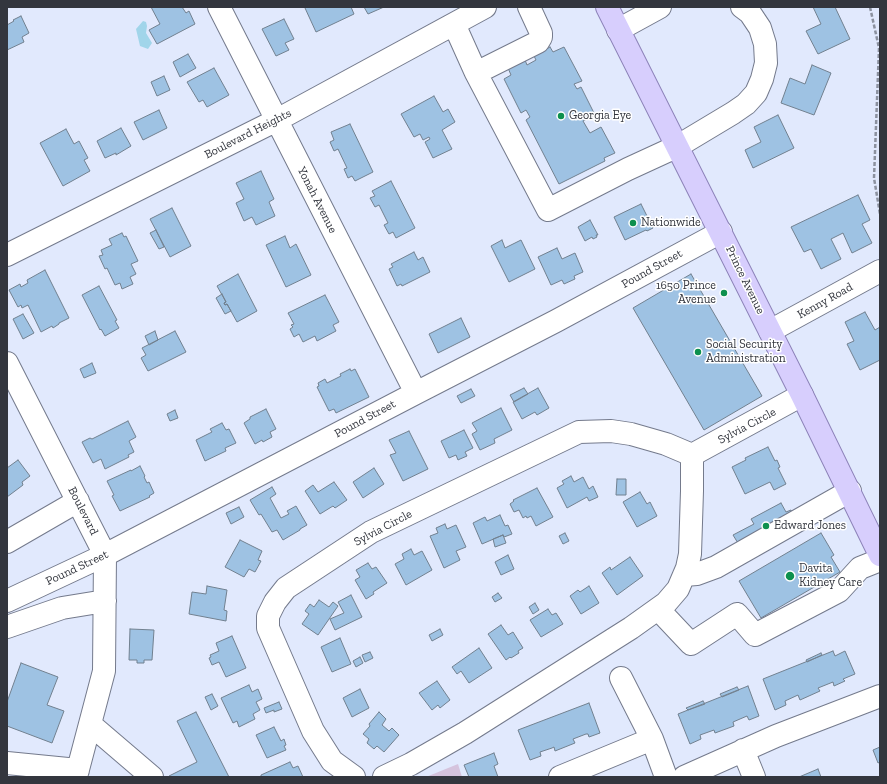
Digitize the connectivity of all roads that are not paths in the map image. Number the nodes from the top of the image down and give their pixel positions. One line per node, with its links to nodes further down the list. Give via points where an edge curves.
1 (219, 7): 10 (street, Yonah Avenue)
2 (485, 7): 7 (street, Boulevard Heights)
3 (529, 7): 9 (street, via 541,33 538,42)
4 (607, 7): 8 (main road, Prince Avenue)
5 (660, 7): 8 (street)
6 (742, 7): 11 (street, via 750,13 760,28 765,44 766,63 756,93 733,113)
7 (454, 24): 9 (street); 10 (street, Boulevard Heights)
8 (618, 30): 11 (main road, Prince Avenue)
9 (476, 73): 11 (street, via 548,210)
10 (276, 120): 13 (street, Boulevard Heights); 17 (street, Yonah Avenue)
11 (678, 146): 12 (main road, Prince Avenue)
12 (721, 232): 15 (main road, Prince Avenue); 17 (street, Pound Street)
13 (7, 255)
14 (880, 271): 15 (street, Kenny Road)
15 (770, 331): 18 (main road, Prince Avenue)
16 (7, 363): 21 (street, Boulevard)
17 (416, 393): 23 (street, Pound Street)
18 (802, 395): 19 (street, Sylvia Circle); 20 (main road, Prince Avenue)
19 (692, 455): 26 (street, via 690,554); 39 (street, Sylvia Circle, via 631,434 612,431 579,432 372,532 286,588 268,616 268,628 313,731 332,761)
20 (850, 492): 24 (main road, Prince Avenue); 26 (street, via 716,567 697,574)
21 (78, 501): 22 (street); 23 (street, Boulevard)
22 (7, 542)
23 (105, 555): 27 (street, Pound Street); 28 (street, Boulevard)
24 (880, 555)
25 (880, 560): 29 (street, via 860,568 839,591 754,635 737,614 691,644)
26 (684, 575): 29 (street, via 678,589)
27 (7, 601)
28 (105, 601): 30 (street, via 62,608); 33 (street, Boulevard, via 104,671)
29 (658, 609): 40 (street, via 465,733)
30 (7, 627)
31 (621, 678): 34 (street)
32 (880, 696): 35 (street)
33 (90, 724): 37 (street, Boulevard); 38 (street)
34 (652, 739): 41 (street); 42 (street)
35 (743, 750): 43 (street); 44 (street)
36 (7, 763): 37 (street)
37 (76, 774)
38 (152, 777)
39 (354, 777)
40 (384, 777)
41 (560, 777)
42 (666, 777)
43 (684, 777)
44 (754, 777)

